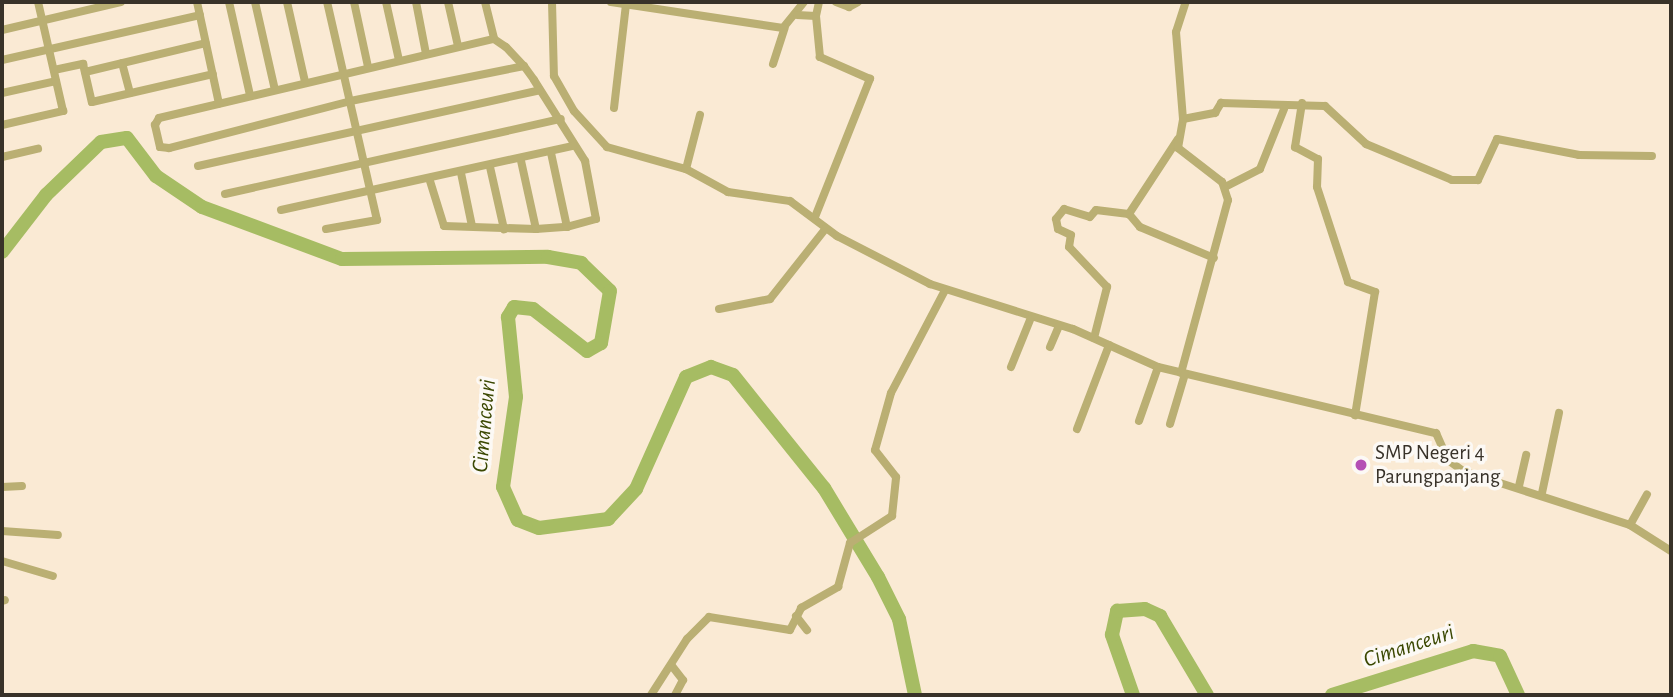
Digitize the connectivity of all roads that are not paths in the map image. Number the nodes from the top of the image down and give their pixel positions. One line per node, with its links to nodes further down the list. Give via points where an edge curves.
1 (38, 2): 25 (street)
2 (121, 2): 21 (street)
3 (197, 2): 22 (street)
4 (229, 2): 49 (street)
5 (255, 2): 45 (street)
6 (287, 2): 44 (street)
7 (327, 2): 41 (street)
8 (354, 2): 38 (street)
9 (386, 2): 34 (street)
10 (416, 2): 32 (street)
11 (448, 2): 30 (street)
12 (485, 2): 28 (street)
13 (552, 2): 70 (street, via 554,76 593,136 625,154)
14 (611, 2): 20 (street)
15 (804, 2): 23 (street)
16 (819, 2): 24 (street)
17 (836, 2): 18 (street, via 849,7)
18 (858, 2)
19 (1186, 2): 57 (street, via 1175,57)
20 (625, 4): 26 (street); 53 (street)
21 (86, 6): 25 (street)
22 (200, 15): 29 (street); 31 (street)
23 (797, 15): 24 (street); 26 (street)
24 (816, 16): 78 (street, via 820,57 870,79)
25 (43, 20): 27 (street); 31 (street)
26 (785, 28): 36 (street)
27 (2, 30)
28 (494, 39): 30 (street); 37 (street)
29 (206, 43): 35 (street); 42 (street)
30 (458, 46): 32 (street)
31 (49, 49): 33 (street); 39 (street)
32 (426, 54): 34 (street)
33 (2, 60)
34 (399, 60): 38 (street)
35 (122, 63): 40 (street); 48 (street)
36 (773, 64)
37 (524, 66): 46 (street); 50 (street)
38 (369, 67): 41 (street)
39 (54, 70): 40 (street, via 83,64); 43 (street)
40 (85, 72): 48 (street, via 92,102)
41 (344, 72): 44 (street); 50 (street)
42 (213, 74): 48 (street); 52 (street)
43 (56, 81): 47 (street); 58 (street, via 63,111)
44 (305, 82): 45 (street)
45 (275, 90): 49 (street)
46 (540, 90): 56 (street); 59 (street)
47 (2, 93)
48 (130, 93)
49 (250, 96): 52 (street)
50 (351, 101): 52 (street, via 160,147 157,119); 59 (street)
51 (1302, 103): 54 (street); 64 (street, via 1325,106 1366,144 1452,180 1478,180 1497,139 1579,155); 97 (street, via 1295,147 1318,159 1317,187 1348,282 1376,292)
52 (219, 104)
53 (614, 108)
54 (1284, 109): 57 (street, via 1221,103 1215,113); 73 (street, via 1260,169)
55 (700, 115): 70 (street)
56 (561, 119): 61 (street); 67 (street)
57 (1183, 119): 60 (street)
58 (2, 125)
59 (357, 131): 67 (street); 68 (street)
60 (1181, 135): 73 (street, via 1181,156); 77 (street)
61 (573, 146): 63 (street); 80 (street, via 585,161 596,219)
62 (38, 149): 65 (street)
63 (551, 153): 66 (street); 80 (street)
64 (1653, 156)
65 (2, 157)
66 (521, 161): 69 (street); 84 (street)
67 (366, 164): 74 (street); 75 (street)
68 (198, 166)
69 (490, 167): 71 (street); 83 (street)
70 (687, 169): 78 (street, via 728,192 790,201)
71 (461, 173): 72 (street); 79 (street)
72 (430, 181): 74 (street); 79 (street, via 442,225)
73 (1225, 187): 85 (street, via 1228,200)
74 (373, 192): 76 (street); 82 (street, via 376,221)
75 (225, 194)
76 (281, 210)
77 (1129, 214): 85 (street, via 1140,228); 90 (street, via 1096,210 1090,217 1064,209 1056,219 1058,229 1071,235 1069,247 1107,287)
78 (815, 218): 81 (street)
79 (472, 226): 83 (street)
80 (567, 227): 84 (street)
81 (825, 228): 86 (street); 87 (street, via 773,296)
82 (326, 229)
83 (504, 229): 84 (street)
84 (536, 229)
85 (1214, 258): 95 (street)
86 (944, 290): 88 (street); 113 (street, via 891,393 875,450 896,477 894,512 850,542 838,587)
87 (719, 309)
88 (1030, 320): 89 (street); 93 (street)
89 (1059, 326): 90 (street); 92 (street)
90 (1094, 338): 91 (street)
91 (1109, 345): 94 (street); 100 (street)
92 (1051, 346)
93 (1011, 367)
94 (1158, 367): 95 (street); 98 (street)
95 (1183, 374): 97 (street); 99 (street)
96 (1559, 413): 105 (street)
97 (1355, 415): 103 (street, via 1436,433 1454,466)
98 (1139, 421)
99 (1170, 424)
100 (1077, 429)
101 (1526, 456): 103 (street)
102 (22, 486): 104 (street)
103 (1519, 486): 105 (street)
104 (2, 487)
105 (1542, 493): 107 (street)
106 (1647, 494): 107 (street)
107 (1630, 525): 110 (street)
108 (2, 531): 109 (street)
109 (58, 535)
110 (1671, 551)
111 (2, 561): 112 (street)
112 (53, 576)
113 (796, 616): 114 (street); 115 (street, via 786,632 710,616 687,639)
114 (807, 630)
115 (672, 666): 116 (street); 117 (street, via 683,680)
116 (652, 695)
117 (675, 695)

